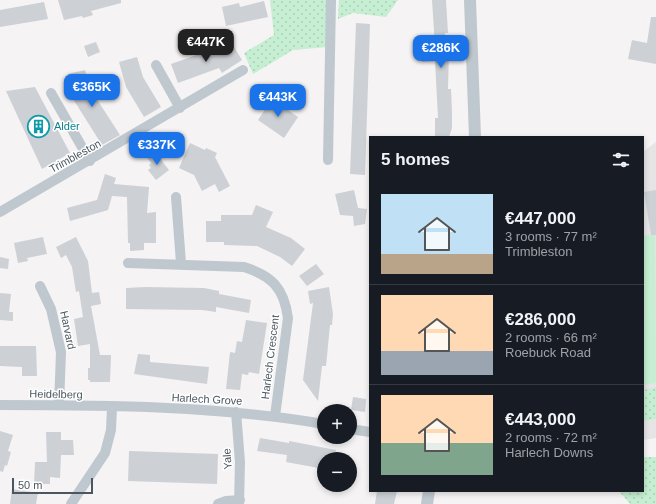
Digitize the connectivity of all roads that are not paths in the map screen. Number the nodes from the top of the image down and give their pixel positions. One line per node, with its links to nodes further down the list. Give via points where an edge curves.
1 (331, 0): 8 (street)
2 (470, 0): 7 (street)
3 (156, 65): 6 (street)
4 (243, 70): 6 (street, Trimbleston)
5 (51, 93): 9 (street)
6 (180, 108): 9 (street, Trimbleston)
7 (475, 136)
8 (328, 160)
9 (90, 161): 11 (street, Trimbleston)
10 (176, 197): 13 (street)
11 (0, 212)
12 (128, 262): 13 (street, Harlech Crescent)
13 (181, 263): 19 (street, Harlech Crescent, via 244,267 270,278 281,292 288,318)
14 (40, 286): 16 (street, Harvard, via 51,309 61,352)
15 (0, 405): 16 (street, Heidelberg)
16 (59, 405): 17 (street, Heidelberg)
17 (112, 407): 18 (street, Harlech Grove); 25 (street, via 111,430 105,453)
18 (236, 412): 19 (street, Harlech Grove); 24 (street, Yale, via 240,462)
19 (275, 416): 20 (street, Harlech Grove)
20 (317, 423)
21 (357, 430): 22 (street)
22 (369, 432)
23 (429, 492): 27 (street)
24 (239, 502): 26 (street, via 226,500)
25 (71, 504)
26 (218, 504)
27 (427, 504)

